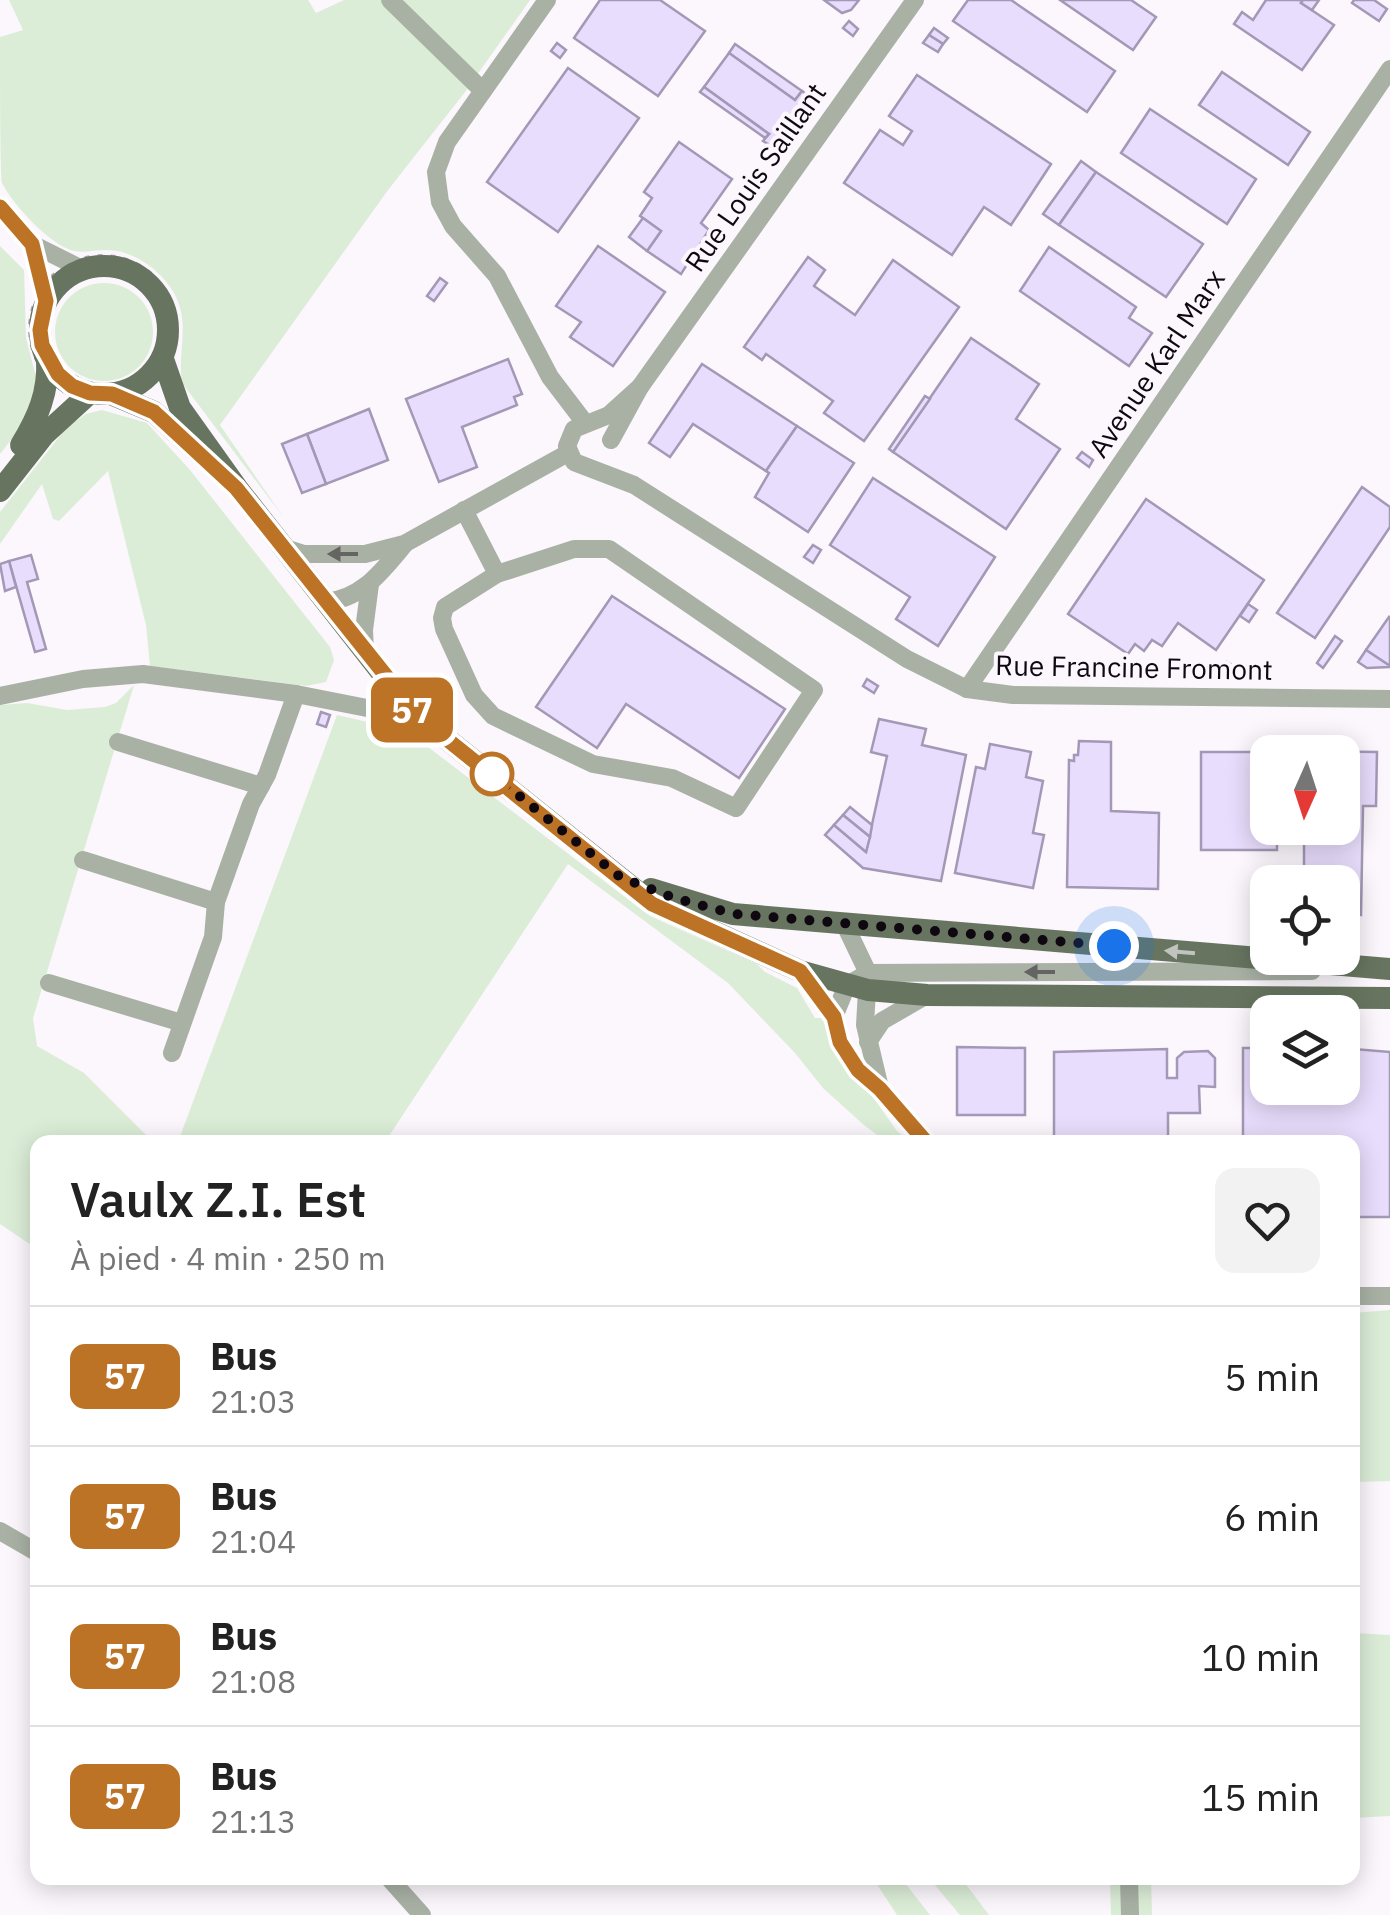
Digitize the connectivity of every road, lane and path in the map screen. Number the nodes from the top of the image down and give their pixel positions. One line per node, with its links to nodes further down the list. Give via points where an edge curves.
1 (390, 0): 5 (street)
2 (548, 0): 5 (street, Rue Francine Fromont)
3 (915, 0): 13 (street, Rue Louis Saillant, via 640,386)
4 (1390, 69): 24 (street, Avenue Karl Marx)
5 (483, 90): 13 (street, Rue Francine Fromont, via 447,142 436,172 440,202 496,276)
6 (0, 206): 7 (street)
7 (32, 244): 8 (street); 9 (street)
8 (77, 266): 9 (main road); 9 (path, via 55,274); 10 (main road, via 126,268 146,279 168,316); 10 (path, via 96,256 121,258 163,286 177,333 172,358)
9 (44, 294): 11 (main road, via 40,330); 11 (path, via 30,324 37,362)
10 (164, 364): 12 (main road); 12 (path, via 148,388); 15 (main road, via 180,408)
11 (47, 369): 12 (path); 12 (main road); 14 (main road, via 39,416)
12 (107, 399): 15 (main road, via 154,412); 16 (main road, via 44,435)
13 (588, 446): 17 (street); 24 (street, Rue Francine Fromont, via 634,485 906,660)
14 (0, 479)
15 (236, 488): 19 (main road)
16 (0, 491)
17 (464, 510): 18 (street); 20 (street)
18 (404, 544): 19 (street, one-way to 19, via 365,554); 21 (street)
19 (282, 547): 22 (main road)
20 (496, 574): 20 (street, via 574,550 609,548 814,690 736,808 672,778 593,764 493,716 474,695 442,618 445,608)
21 (370, 584): 22 (street, via 341,601); 23 (street)
22 (325, 602): 23 (main road)
23 (365, 653): 27 (main road)
24 (968, 688): 28 (street, Rue Francine Fromont, via 1013,695)
25 (296, 694): 26 (street, via 143,674); 27 (street, via 367,708); 30 (street)
26 (0, 696)
27 (400, 696): 32 (main road)
28 (1390, 700)
29 (118, 742): 30 (street)
30 (261, 786): 33 (street)
31 (84, 860): 33 (street)
32 (620, 877): 34 (main road, via 734,914); 36 (main road, via 652,904)
33 (216, 902): 42 (street, via 213,938)
34 (845, 924): 35 (main road, one-way to 34); 38 (street)
35 (1386, 968): 38 (street, one-way to 38)
36 (800, 971): 38 (main road); 41 (street)
37 (49, 982): 42 (street)
38 (861, 983): 39 (main road); 41 (street); 43 (street)
39 (926, 994): 40 (main road); 43 (street, via 882,1021)
40 (1390, 998)
41 (834, 1017): 45 (street, via 840,1042)
42 (182, 1023): 44 (street)
43 (868, 1042): 45 (street)
44 (172, 1052)
45 (880, 1089): 46 (street)
46 (920, 1135)
47 (1360, 1296): 48 (street)
48 (1390, 1296)
49 (0, 1531): 50 (street)
50 (30, 1548)
51 (396, 1885): 53 (street)
52 (1129, 1885): 54 (street)
53 (422, 1915)
54 (1130, 1915)

